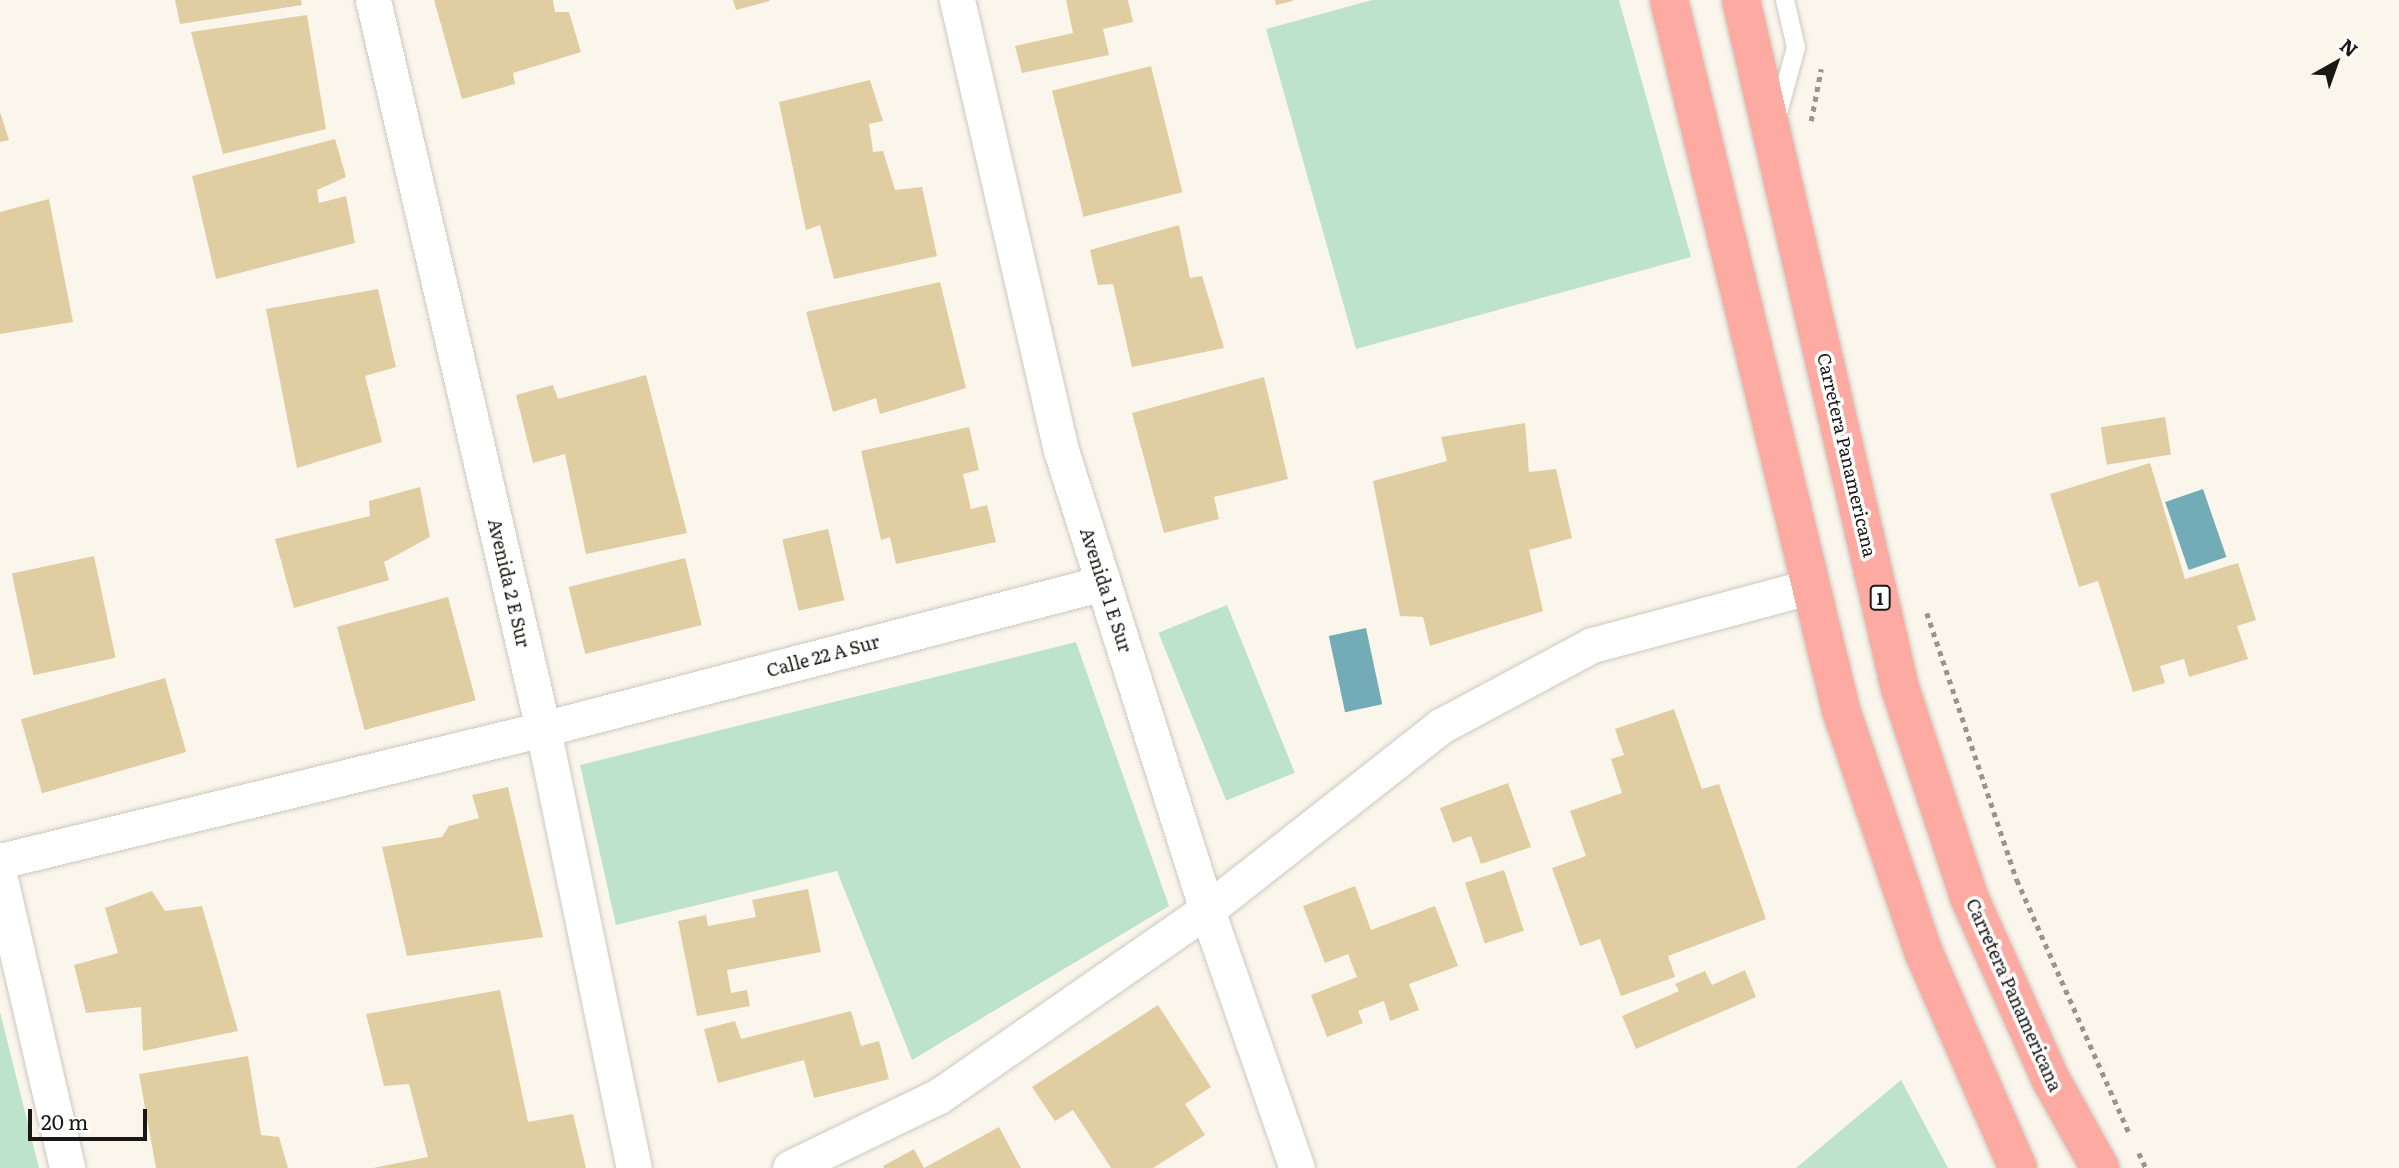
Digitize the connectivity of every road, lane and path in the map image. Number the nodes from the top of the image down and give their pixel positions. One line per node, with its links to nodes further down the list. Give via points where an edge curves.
1 (373, 0): 12 (street, Avenida 2 E Sur)
2 (957, 0): 9 (street, Avenida 1 E Sur, via 1061,450)
3 (1669, 0): 10 (highway)
4 (1741, 0): 7 (highway, Carretera Panamericana / 1)
5 (1785, 0): 7 (lane, via 1796,47)
6 (1820, 64): 8 (path, via 1823,76 1811,123)
7 (1773, 134): 21 (highway, Carretera Panamericana / 1, via 1900,688 1969,897 2051,1080)
8 (1813, 134)
9 (1103, 583): 12 (street, Calle 22 A Sur); 15 (street, Avenida 1 E Sur)
10 (1809, 587): 15 (street, via 1592,645 1441,726); 20 (highway, via 1880,831 1923,951)
11 (1925, 607): 22 (path, via 2018,880)
12 (543, 729): 13 (street, Calle 22 A Sur); 17 (street, Avenida 2 E Sur)
13 (0, 861)
14 (0, 878): 16 (street)
15 (1207, 910): 18 (street, via 939,1096); 19 (street, Avenida 1 E Sur)
16 (67, 1168)
17 (634, 1168)
18 (790, 1168)
19 (1297, 1168)
20 (2018, 1168)
21 (2100, 1168)
22 (2147, 1168)

